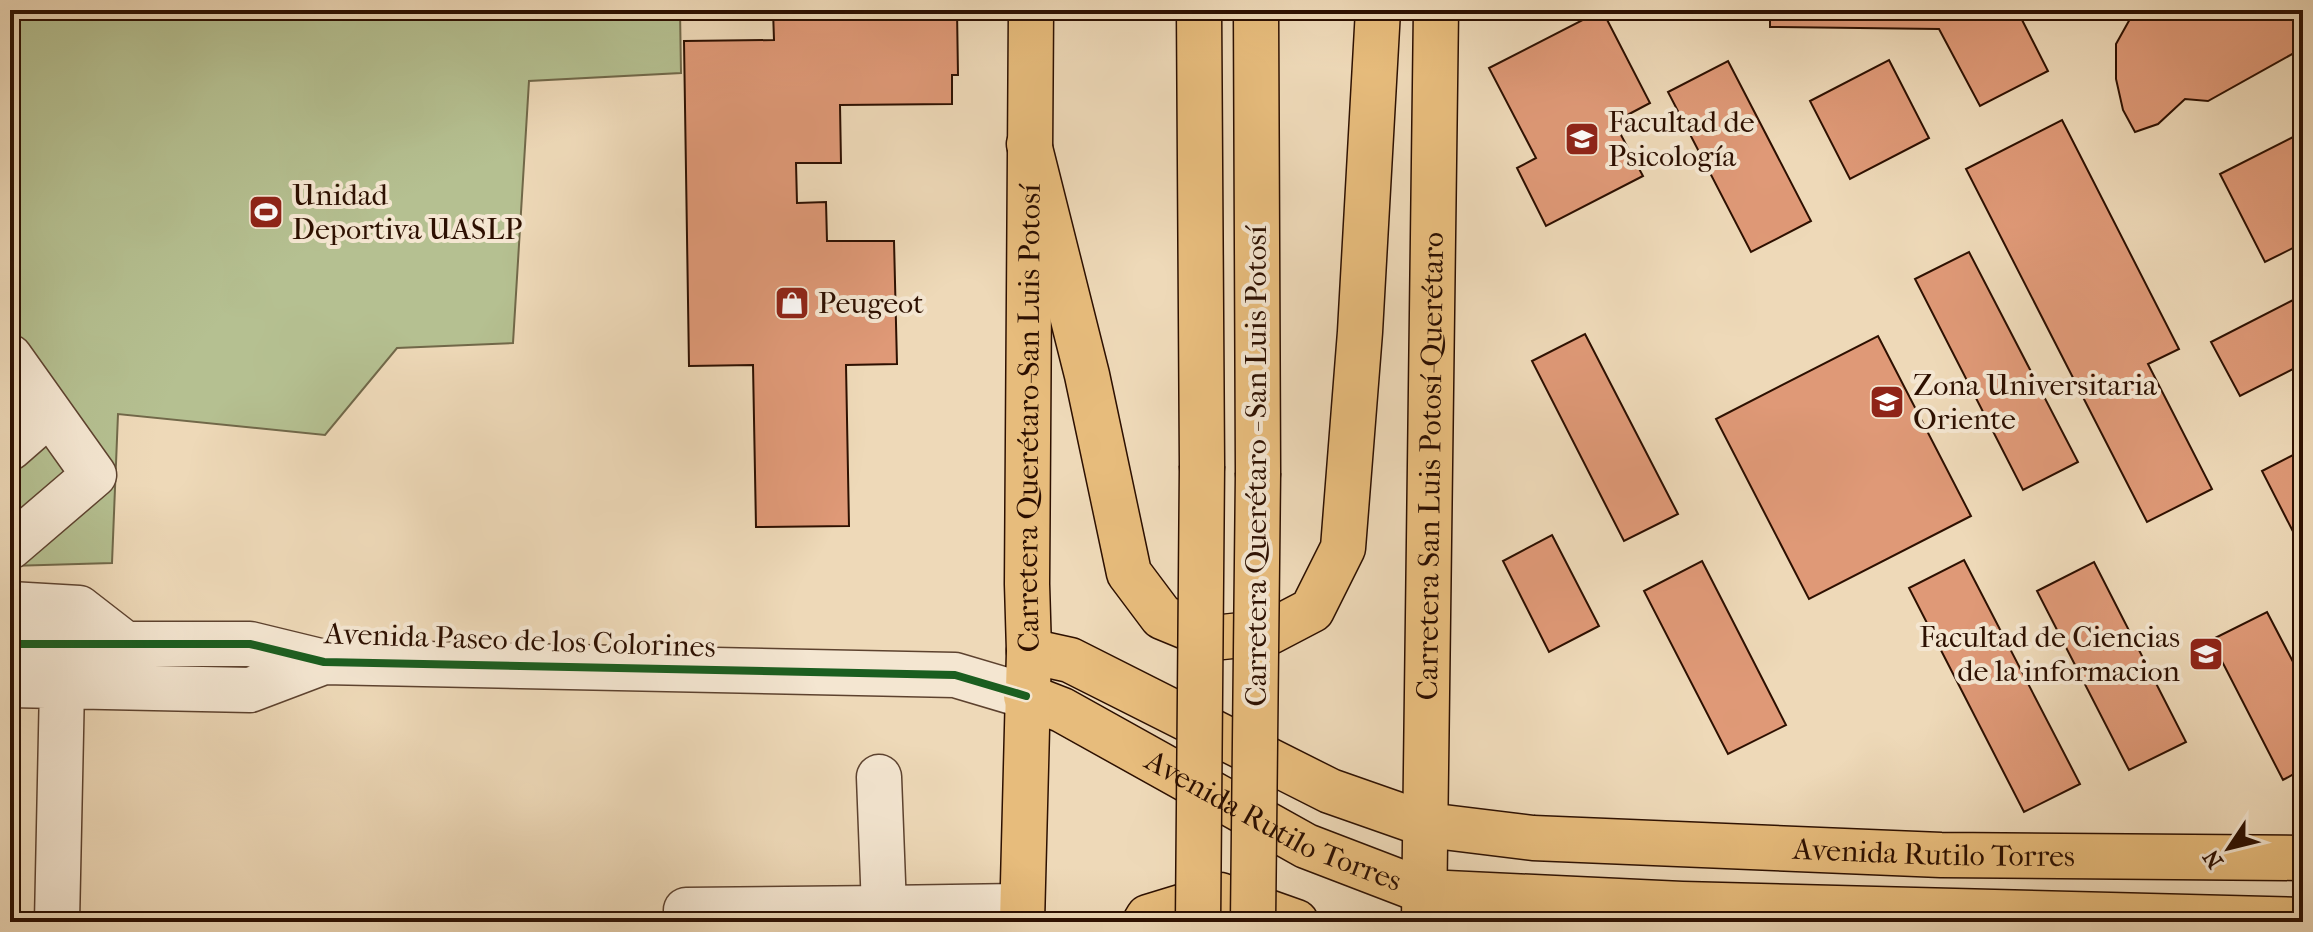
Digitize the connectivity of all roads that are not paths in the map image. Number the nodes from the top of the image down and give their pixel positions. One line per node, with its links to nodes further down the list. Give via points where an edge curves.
1 (1031, 10): 6 (main road, Carretera Querétaro-San Luis Potosí)
2 (1199, 10): 33 (main road, Carretera Querétaro - San Luis Potosí, bridge)
3 (1256, 10): 34 (main road, Carretera Querétaro - San Luis Potosí, bridge)
4 (1378, 10): 6 (main road, via 1343,548 1312,610 1270,632 1213,638 1162,617 1129,573 1087,375)
5 (1436, 10): 24 (main road, Carretera San Luis Potosí-Querétaro)
6 (1029, 144): 15 (main road, Carretera Querétaro-San Luis Potosí)
7 (10, 357): 8 (street)
8 (50, 413): 9 (street); 10 (street, via 94,475)
9 (10, 448)
10 (10, 547)
11 (10, 604): 14 (street, via 79,608)
12 (10, 644): 14 (street, Avenida Paseo de los Colorines)
13 (250, 644): 16 (street, Avenida Paseo de los Colorines); 17 (street, Avenida Paseo de los Colorines); 21 (street)
14 (128, 646): 17 (street, Avenida Paseo de los Colorines)
15 (1029, 651): 18 (street, Avenida Paseo de los Colorines); 22 (main road, Carretera Querétaro-San Luis Potosí); 24 (main road, Avenida Rutilo Torres, via 1070,660 1330,791)
16 (324, 662): 18 (street, Avenida Paseo de los Colorines); 21 (street, Avenida Paseo de los Colorines)
17 (187, 668): 20 (street, Avenida Paseo de los Colorines); 21 (street, Avenida Paseo de los Colorines)
18 (955, 675): 22 (street, Avenida Paseo de los Colorines)
19 (10, 685): 20 (street, Avenida Paseo de los Colorines)
20 (62, 686): 31 (street)
21 (250, 690)
22 (1026, 696): 26 (main road, Avenida Rutilo Torres, via 1062,710); 28 (main road, Carretera Querétaro-San Luis Potosí)
23 (879, 777): 29 (street)
24 (1427, 825): 25 (main road, Avenida Rutilo Torres, via 1533,838 1941,855); 26 (main road, Carretera San Luis Potosí-Querétaro)
25 (2303, 858)
26 (1425, 907): 30 (main road, Avenida Rutilo Torres, via 1682,904)
27 (686, 910): 29 (street)
28 (1022, 914): 29 (street)
29 (883, 915)
30 (2303, 920)
31 (57, 922)
32 (1145, 922): 35 (main road, via 1220,895)
33 (1198, 922)
34 (1253, 922)
35 (1296, 922)

